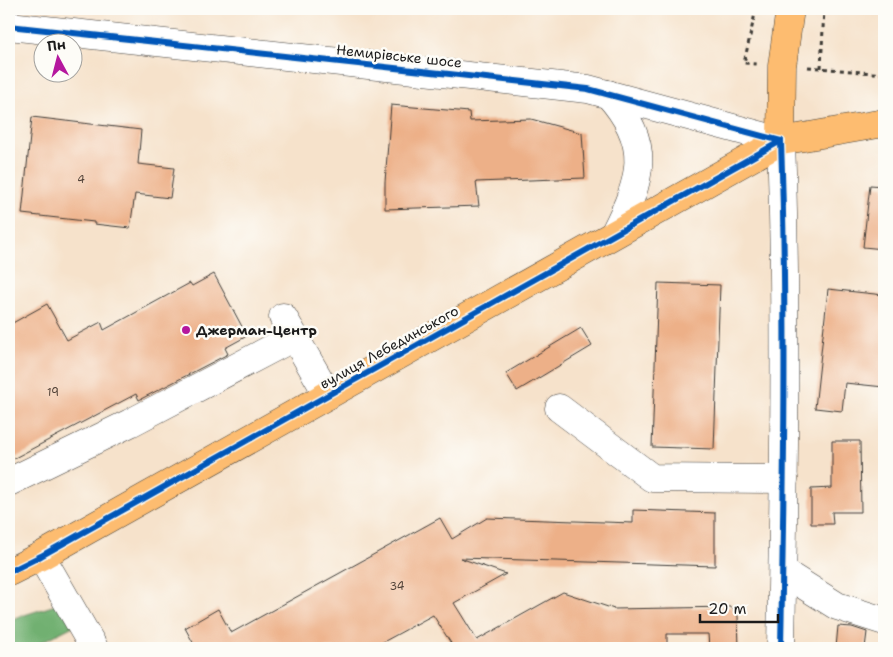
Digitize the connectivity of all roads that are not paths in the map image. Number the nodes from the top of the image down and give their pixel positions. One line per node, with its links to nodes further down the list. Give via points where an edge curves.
1 (790, 9): 5 (main road, via 782,66)
2 (9, 26): 3 (street, Немирівське шосе, via 588,88)
3 (608, 94): 5 (street, Немирівське шосе); 6 (street, via 629,121 637,139 639,159 631,201)
4 (884, 123): 5 (main road, Немирівське шосе)
5 (781, 141): 6 (main road, вулиця Лебединського); 9 (street)
6 (614, 234): 7 (main road, вулиця Лебединського)
7 (328, 395): 10 (street, via 288,327 130,423); 11 (main road, вулиця Лебединського)
8 (559, 408): 9 (street, via 652,478)
9 (784, 479): 13 (street)
10 (9, 482)
11 (41, 556): 12 (main road, вулиця Лебединського); 15 (street)
12 (9, 572)
13 (783, 572): 14 (street, via 836,606); 16 (street)
14 (881, 615)
15 (94, 648)
16 (781, 648)

